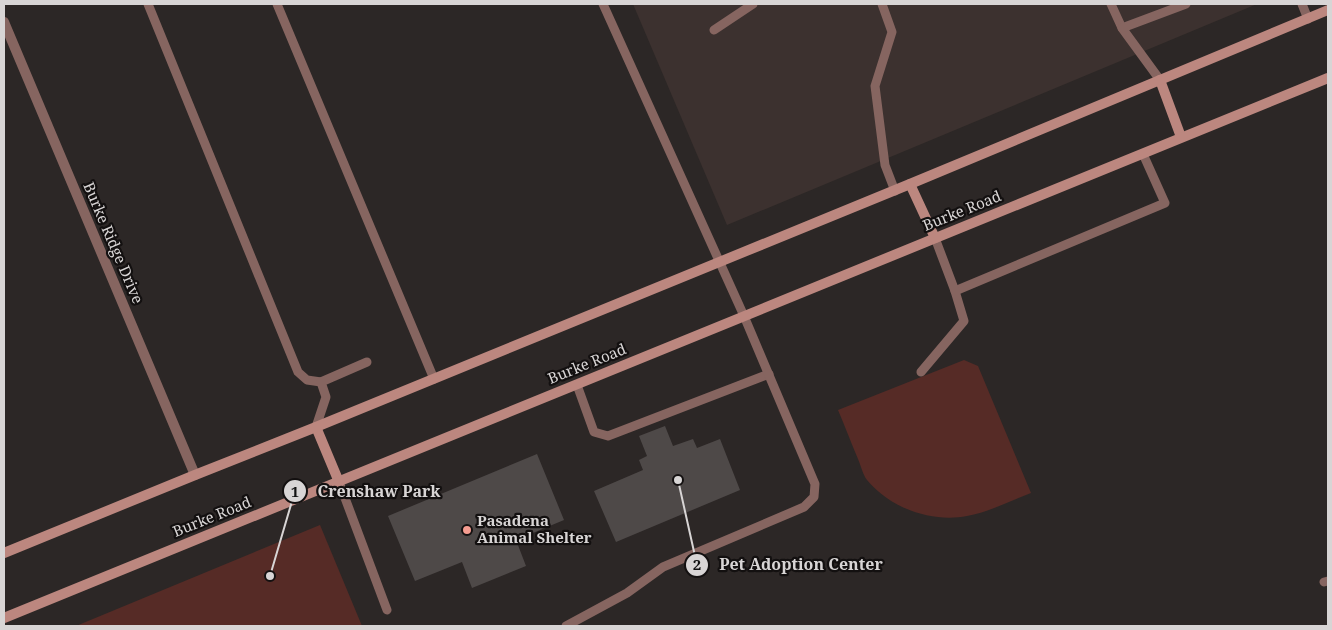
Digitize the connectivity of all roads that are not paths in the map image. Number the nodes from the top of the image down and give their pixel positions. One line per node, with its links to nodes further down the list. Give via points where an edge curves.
1 (148, 4): 28 (lane, via 298,372 307,380)
2 (277, 4): 27 (lane)
3 (603, 4): 21 (lane)
4 (753, 4): 13 (lane)
5 (882, 4): 19 (lane, via 892,32 874,86 885,165)
6 (1111, 4): 12 (lane)
7 (1186, 4): 12 (lane)
8 (1302, 4): 10 (lane)
9 (1328, 10): 10 (main road)
10 (1308, 19): 15 (main road)
11 (4, 22): 31 (street, Burke Ridge Drive)
12 (1122, 28): 15 (lane)
13 (714, 30)
14 (1328, 78): 16 (main road, Burke Road)
15 (1160, 80): 16 (main road); 18 (main road)
16 (1181, 137): 17 (main road, Burke Road)
17 (1143, 154): 20 (main road, Burke Road); 22 (lane, via 1166,203)
18 (910, 184): 19 (main road); 20 (main road)
19 (895, 191): 21 (main road)
20 (935, 238): 22 (lane); 23 (main road, Burke Road)
21 (719, 262): 23 (lane); 27 (main road)
22 (955, 292): 25 (lane, via 964,321)
23 (744, 316): 26 (lane); 29 (main road, Burke Road)
24 (367, 362): 28 (lane)
25 (921, 372)
26 (769, 374): 29 (lane, via 608,436 594,432); 36 (lane, via 815,484 814,497 804,507 663,567 627,593)
27 (434, 379): 30 (main road)
28 (321, 382): 30 (lane, via 326,397)
29 (577, 385): 32 (main road, Burke Road)
30 (316, 427): 31 (main road); 32 (main road)
31 (195, 475): 33 (main road)
32 (339, 482): 34 (lane); 35 (main road, Burke Road)
33 (4, 553)
34 (387, 610)
35 (4, 618)
36 (566, 626)

